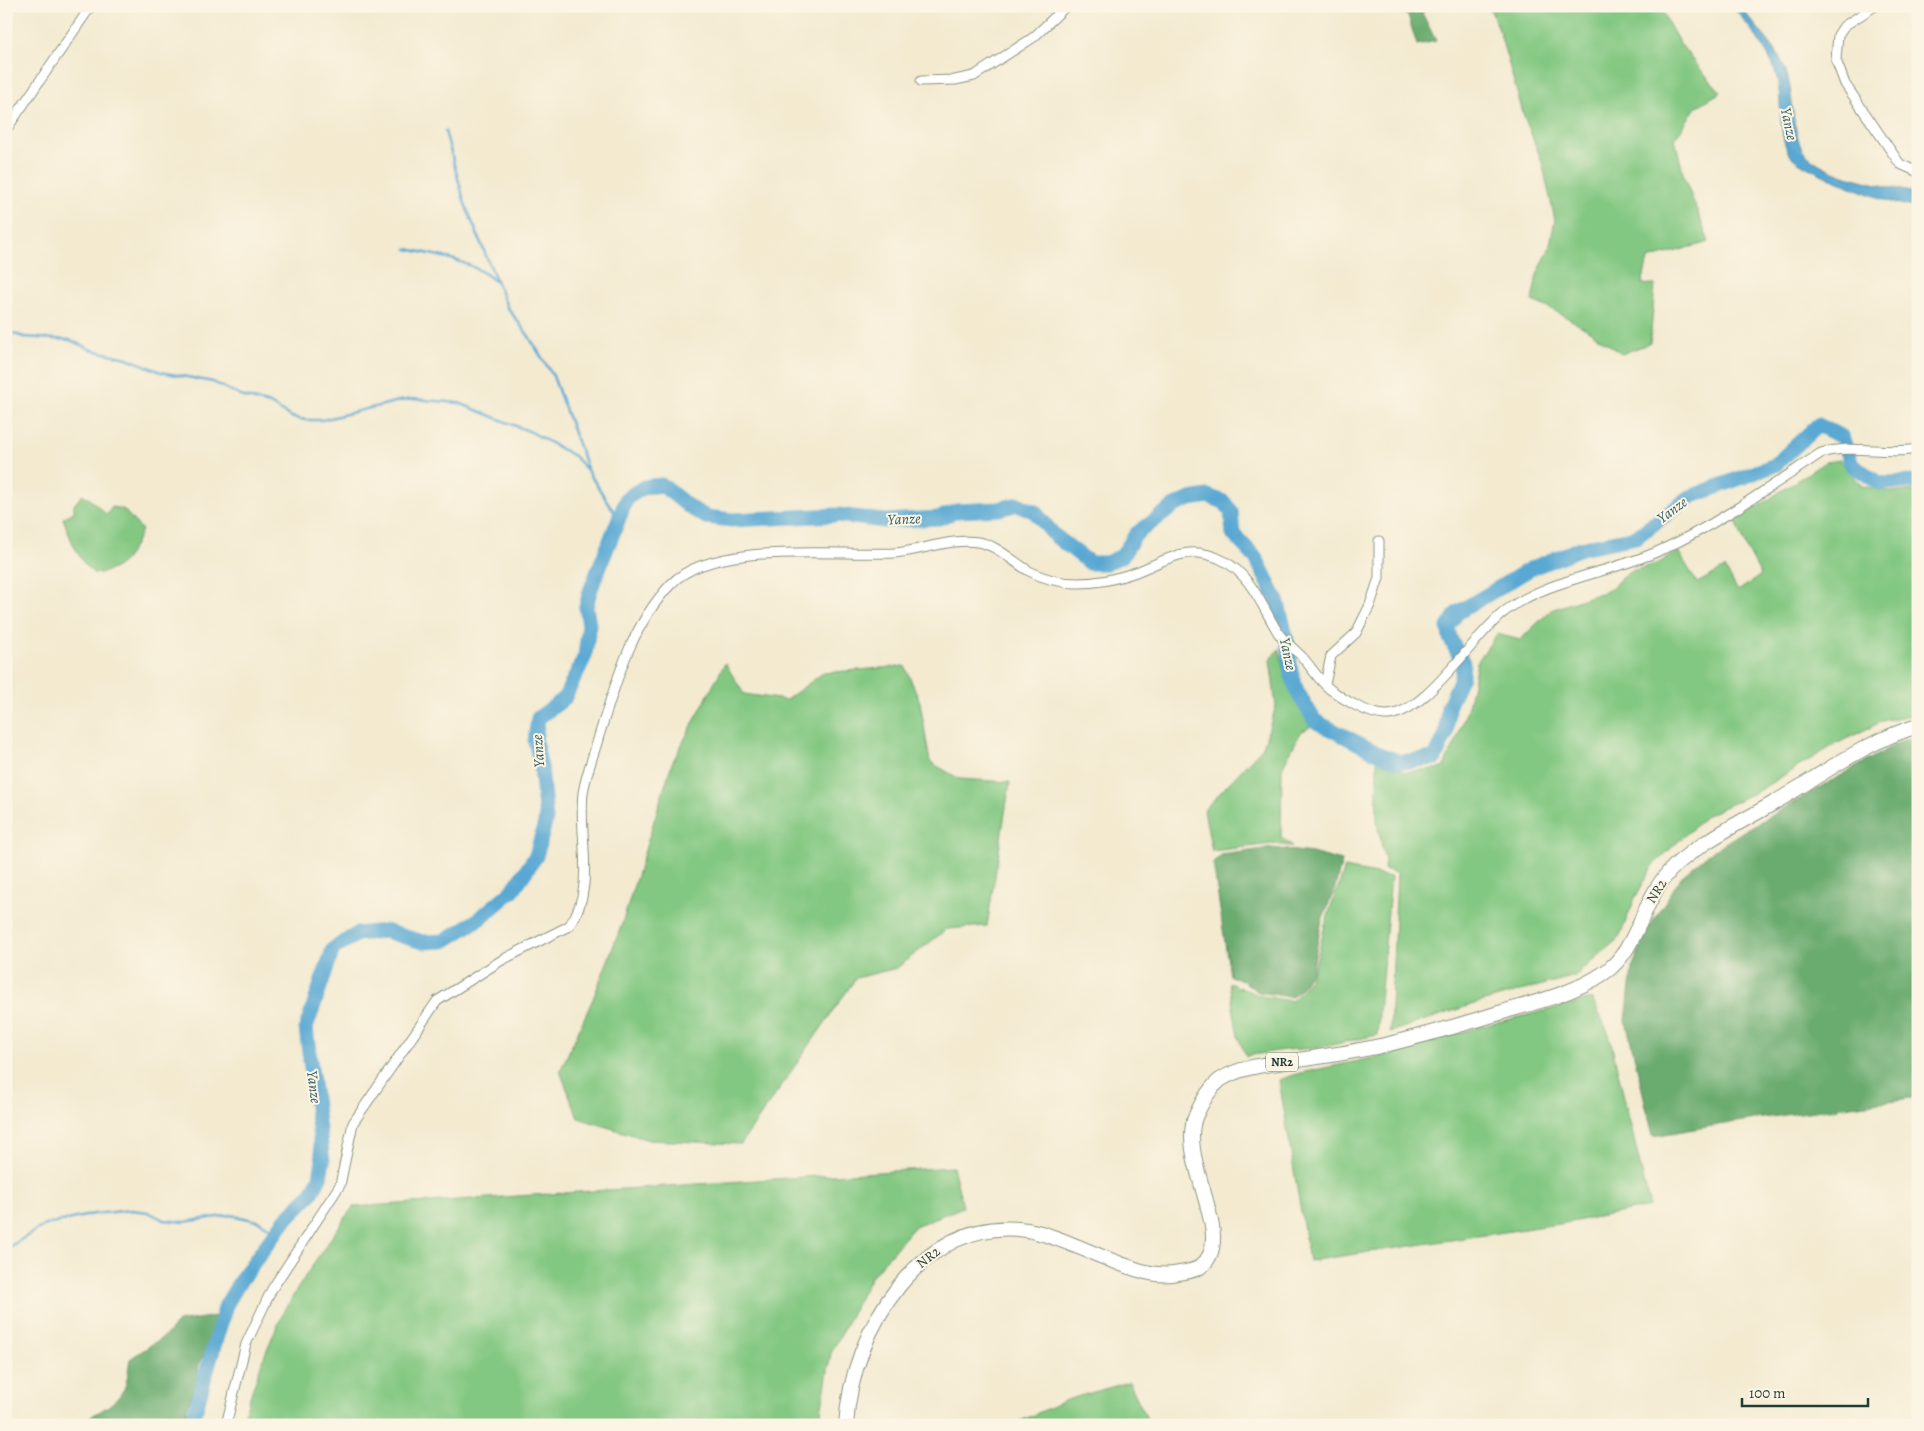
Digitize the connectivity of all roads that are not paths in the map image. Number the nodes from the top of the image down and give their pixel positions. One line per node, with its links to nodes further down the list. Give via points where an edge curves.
1 (91, 6): 5 (street)
2 (1066, 6): 4 (street, via 1034,37 974,76)
3 (1875, 6): 6 (street, via 1844,26 1838,35 1838,66 1845,84 1900,164)
4 (921, 81)
5 (6, 130)
6 (1918, 172)
7 (1918, 449): 9 (street, via 1901,452 1832,450 1821,454 1730,515 1658,552 1541,592 1511,607 1413,707 1389,716 1376,714)
8 (1380, 541): 9 (street, via 1379,578 1370,605 1356,633 1331,656)
9 (1325, 684): 11 (street, via 1282,638 1251,586 1227,563 1199,552 1179,553 1112,580 1078,583 1055,582 1032,573 991,545 961,541 889,553 781,552 720,561 675,580 649,610 623,659 583,790 584,880 576,916 569,926 502,960 437,1001 353,1123 340,1185 272,1289 251,1332)
10 (1918, 726): 12 (highway, NR2 / NR2, via 1877,742 1723,833 1679,863 1663,878 1650,898 1628,948 1612,966 1591,980 1549,999 1393,1043 1367,1050 1262,1065 1220,1081 1201,1106 1192,1125 1190,1140 1214,1236 1209,1258 1198,1268 1166,1276 1144,1273 1027,1230 983,1232 938,1248 916,1266 876,1320 858,1360 847,1403)
11 (226, 1425)
12 (846, 1425)

